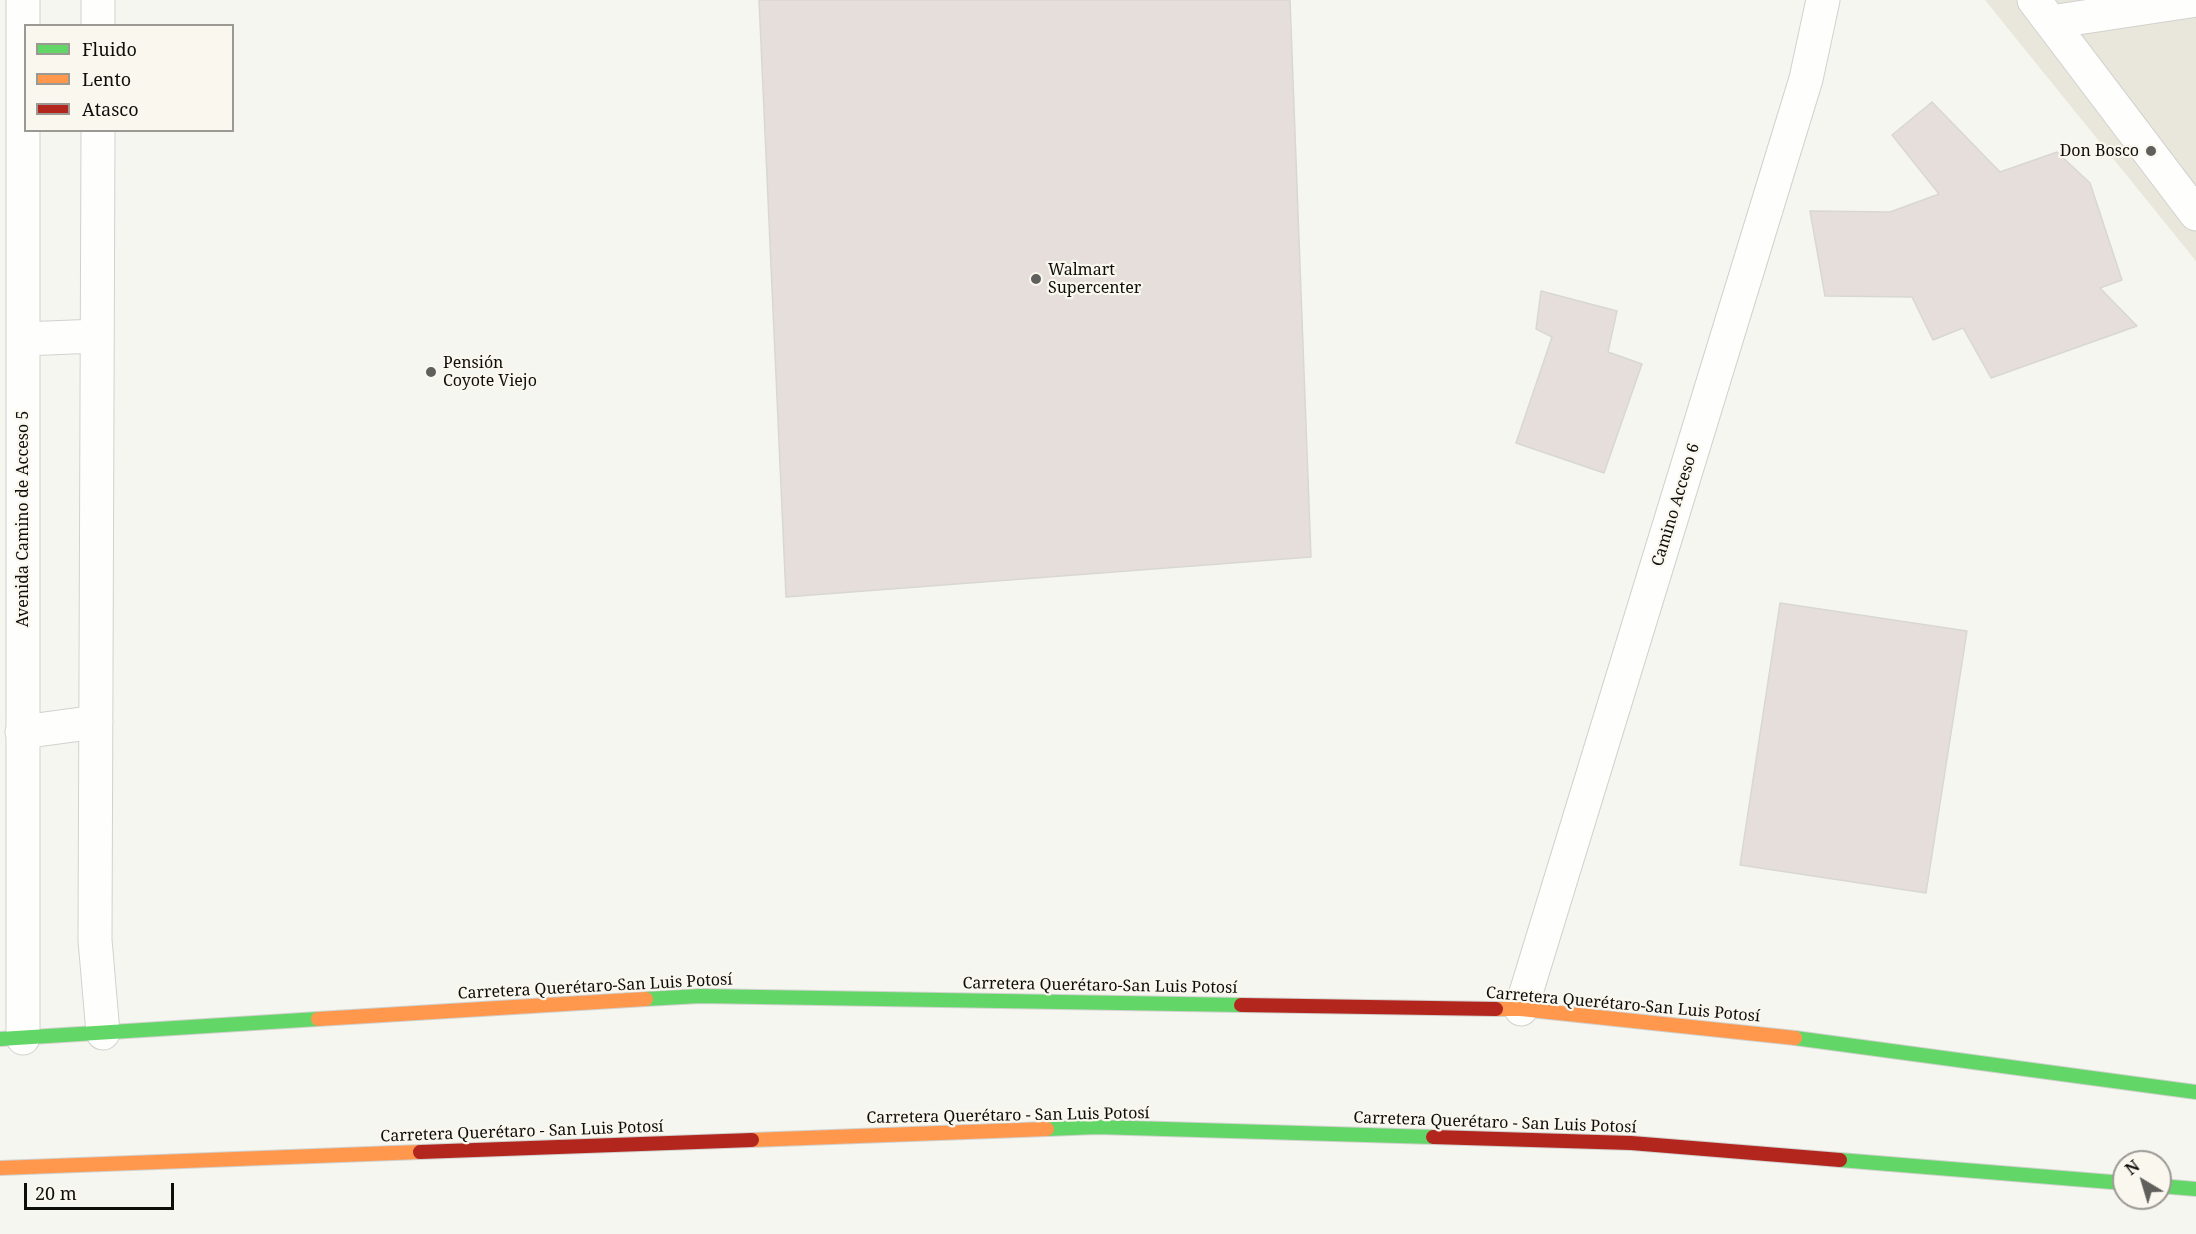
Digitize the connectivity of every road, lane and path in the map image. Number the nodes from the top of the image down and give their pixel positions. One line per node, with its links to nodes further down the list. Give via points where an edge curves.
1 (23, 0): 10 (street, Avenida Camino de Acceso 5)
2 (98, 0): 6 (street)
3 (1823, 0): 13 (street, Camino Acceso 6, via 1806,79)
4 (2196, 0): 5 (street)
5 (2042, 11): 8 (street)
6 (98, 24)
7 (98, 132): 9 (street)
8 (2196, 214)
9 (97, 336): 10 (street); 11 (street)
10 (23, 339): 12 (street, Avenida Camino de Acceso 5)
11 (96, 722): 12 (street); 14 (street, via 95,940)
12 (22, 732): 15 (street, Avenida Camino de Acceso 5)
13 (1521, 1009): 14 (main road, Carretera Querétaro-San Luis Potosí, via 700,996); 16 (main road, Carretera Querétaro-San Luis Potosí, via 1779,1036)
14 (103, 1033): 15 (main road, Carretera Querétaro-San Luis Potosí)
15 (11, 1039)
16 (2196, 1092)
17 (0, 1168): 18 (main road, Carretera Querétaro - San Luis Potosí, via 1097,1126 1631,1143)
18 (2112, 1182)
19 (2172, 1187): 20 (main road)
20 (2196, 1189)

